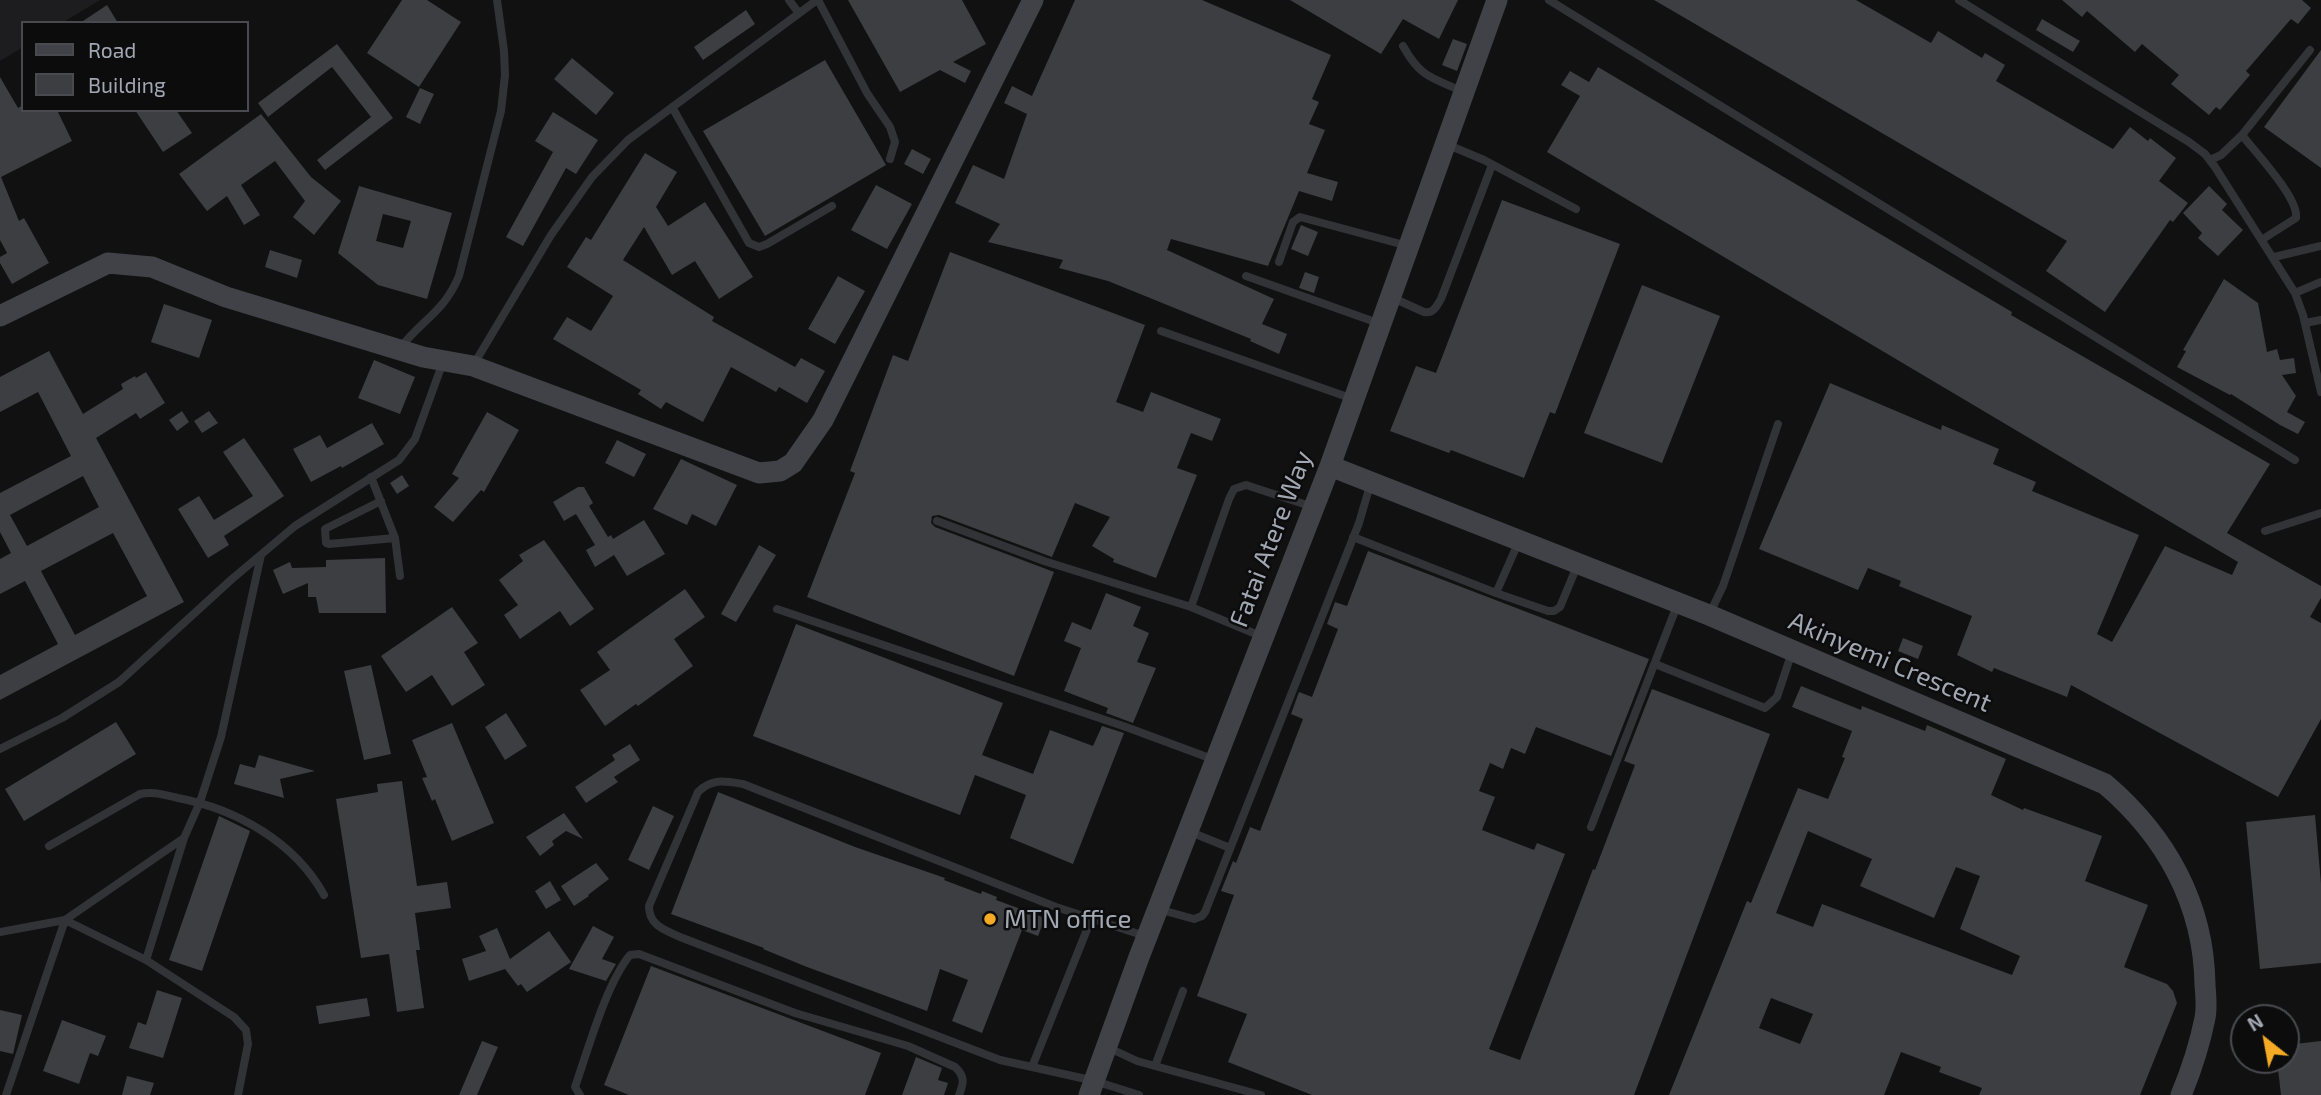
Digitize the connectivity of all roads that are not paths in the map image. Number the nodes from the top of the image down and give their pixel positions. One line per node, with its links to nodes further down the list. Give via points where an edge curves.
1 (497, 0): 34 (lane, via 505,63 501,111 459,276 441,308)
2 (789, 0): 8 (lane)
3 (817, 0): 8 (lane); 15 (lane, via 890,127 895,142)
4 (1033, 0): 36 (street, via 823,420 793,463 780,471 759,473)
5 (1497, 0): 11 (street, Fatai Atere Way)
6 (1549, 0): 40 (lane)
7 (1959, 0): 16 (lane, via 2200,148)
8 (798, 12): 12 (lane)
9 (1403, 46): 11 (lane, via 1424,75)
10 (2310, 50): 13 (lane)
11 (1465, 92): 14 (street, Fatai Atere Way)
12 (672, 107): 18 (lane, via 749,243 767,244); 36 (lane, via 628,139 592,177 551,235)
13 (2242, 135): 16 (lane); 20 (lane, via 2284,189 2297,214)
14 (1446, 144): 17 (lane); 21 (street, Fatai Atere Way)
15 (890, 159)
16 (2210, 160): 20 (lane)
17 (1492, 164): 19 (lane); 28 (lane, via 1434,310 1424,312)
18 (832, 206)
19 (1576, 209)
20 (2263, 239): 23 (lane)
21 (1408, 246): 24 (lane, via 1300,217 1293,222); 28 (street, Fatai Atere Way)
22 (2321, 246): 23 (lane)
23 (2274, 257): 27 (lane)
24 (1279, 262)
25 (1247, 276): 32 (lane)
26 (2321, 282): 27 (lane)
27 (2295, 293): 31 (lane)
28 (1390, 297): 32 (street, Fatai Atere Way)
29 (0, 316): 34 (street, via 108,263 152,267 226,297)
30 (2321, 320): 31 (lane)
31 (2305, 323): 37 (lane)
32 (1381, 324): 38 (street, Fatai Atere Way)
33 (1161, 331): 38 (lane)
34 (399, 349): 35 (street)
35 (444, 360): 36 (street); 42 (lane, via 415,439 400,460)
36 (473, 366)
37 (2321, 392)
38 (1354, 399): 41 (street, Fatai Atere Way)
39 (1777, 424): 59 (lane)
40 (2295, 460)
41 (1330, 466): 43 (street, Akinyemi Crescent); 45 (street, Fatai Atere Way)
42 (371, 477): 44 (lane); 52 (lane, via 295,526)
43 (1371, 482): 49 (lane); 51 (street, Akinyemi Crescent)
44 (381, 501): 50 (lane); 50 (lane, via 325,529 326,543)
45 (1313, 507): 57 (lane, via 1246,485 1234,489); 60 (street, Fatai Atere Way)
46 (2321, 513): 48 (lane)
47 (937, 521): 57 (lane, via 1044,561)
48 (2265, 531)
49 (1353, 537): 55 (lane); 70 (lane)
50 (395, 538): 54 (lane)
51 (1519, 541): 53 (street, Akinyemi Crescent); 55 (lane)
52 (261, 555): 63 (lane, via 119,682); 65 (lane, via 221,737)
53 (1578, 564): 55 (lane, via 1560,607 1554,611); 56 (street, Akinyemi Crescent)
54 (400, 576)
55 (1496, 593)
56 (1678, 603): 59 (street, Akinyemi Crescent); 62 (lane)
57 (1191, 607): 60 (lane)
58 (777, 608): 64 (lane)
59 (1709, 615): 61 (street, Akinyemi Crescent)
60 (1263, 637): 64 (street, Fatai Atere Way)
61 (1792, 650): 62 (lane, via 1777,697 1765,708); 89 (street, Akinyemi Crescent, via 2105,784 2147,825 2171,859 2194,911 2205,963 2206,1016)
62 (1655, 663): 66 (lane)
63 (0, 749)
64 (1215, 760): 67 (street, Fatai Atere Way)
65 (200, 802): 68 (lane); 69 (lane, via 152,792 140,794); 71 (lane, via 241,819 287,849)
66 (1591, 827)
67 (1188, 831): 70 (lane); 72 (street, Fatai Atere Way)
68 (184, 838): 74 (lane); 77 (lane)
69 (49, 846)
70 (1230, 848): 72 (lane, via 1202,916 1194,919)
71 (324, 895)
72 (1158, 909): 76 (street, Fatai Atere Way)
73 (1092, 917): 76 (lane); 81 (lane); 81 (lane, via 1056,908 743,784 724,781 712,781 698,792 649,906 654,923 680,937 1000,1060)
74 (65, 920): 75 (lane); 77 (lane); 83 (lane)
75 (0, 932)
76 (1148, 937): 79 (street, Fatai Atere Way)
77 (146, 960): 84 (lane, via 234,1017 246,1030 248,1044)
78 (1183, 991): 80 (lane)
79 (1107, 1047): 80 (lane); 82 (street, Fatai Atere Way)
80 (1155, 1066): 88 (lane)
81 (1032, 1067): 82 (lane)
82 (1092, 1088): 87 (lane)
83 (6, 1095)
84 (238, 1095)
85 (580, 1095): 86 (lane, via 575,1087 604,1007 624,963 630,955 639,954 795,1013 908,1046 961,1072 964,1083)
86 (959, 1095)
87 (1139, 1095)
88 (1261, 1095)
89 (2180, 1095)

